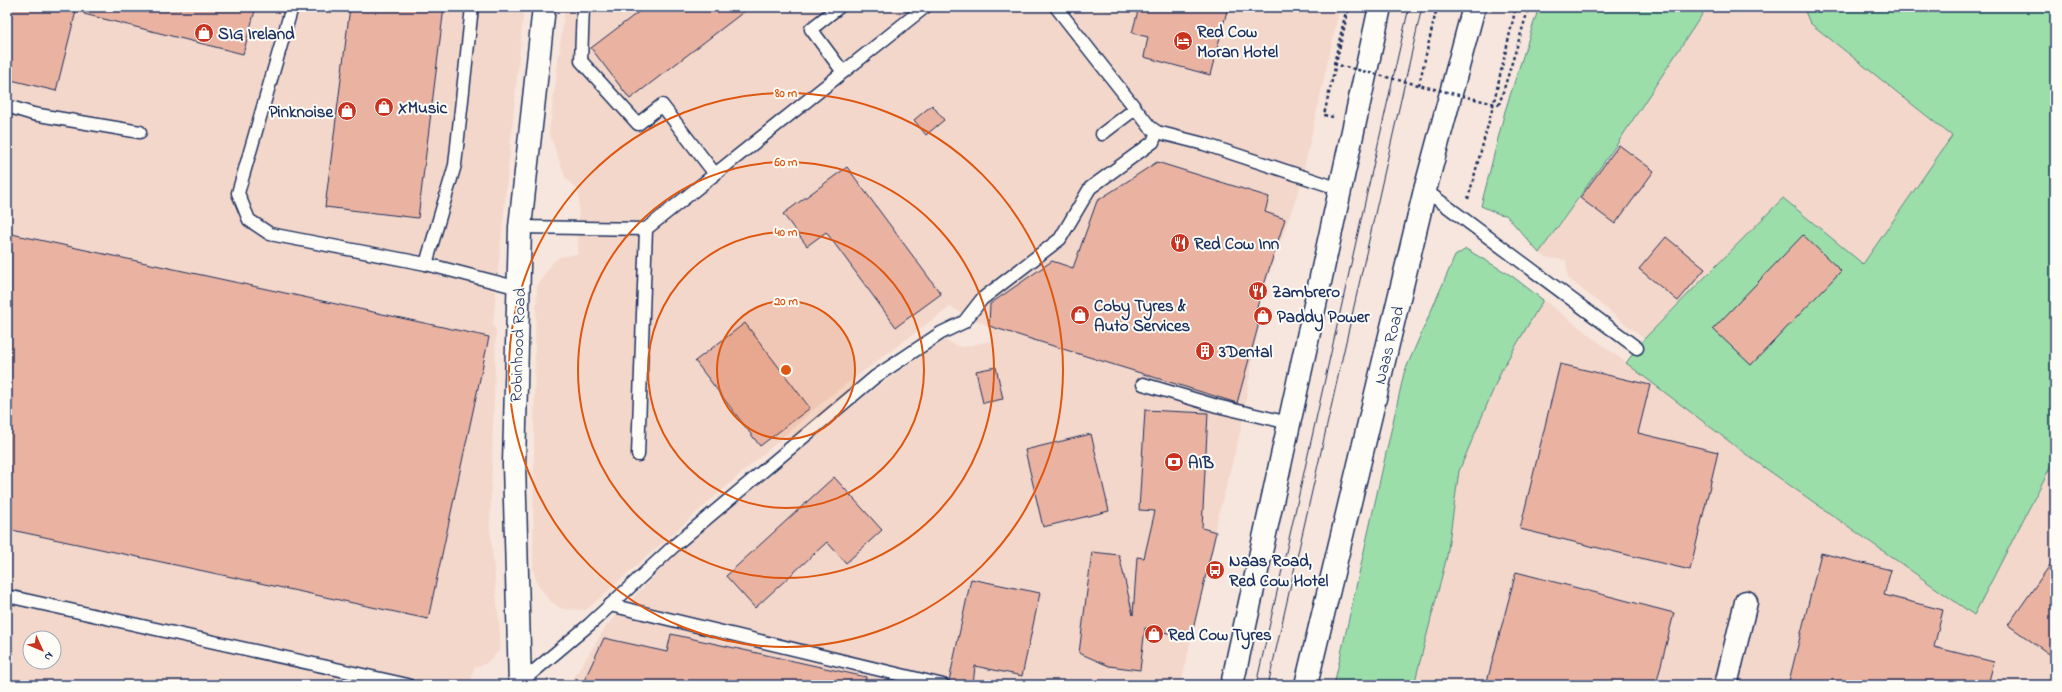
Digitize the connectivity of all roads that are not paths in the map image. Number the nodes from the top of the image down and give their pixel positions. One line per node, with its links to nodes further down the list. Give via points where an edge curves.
1 (292, 7): 21 (lane, via 238,193 249,220 270,234)
2 (472, 7): 21 (lane, via 455,165)
3 (544, 7): 19 (main road, Robinhood Road)
4 (583, 7): 16 (lane, via 581,61 638,124 662,105)
5 (839, 7): 10 (lane, via 811,29)
6 (925, 7): 10 (lane)
7 (1056, 7): 12 (lane)
8 (1380, 7): 17 (main road)
9 (1474, 7): 18 (main road, Naas Road)
10 (843, 72): 16 (lane)
11 (7, 106): 13 (lane, via 33,114)
12 (1135, 109): 14 (lane); 15 (lane)
13 (140, 132)
14 (1157, 132): 17 (lane, via 1204,144); 29 (lane, via 1153,142 1090,188 1060,239 982,299 964,322 941,333 875,377 675,545)
15 (1102, 134)
16 (715, 174): 20 (lane)
17 (1340, 189): 25 (main road)
18 (1425, 190): 23 (lane); 34 (main road, Naas Road)
19 (520, 227): 20 (lane); 22 (main road, Robinhood Road)
20 (646, 229): 26 (lane)
21 (426, 264): 22 (lane)
22 (519, 288): 30 (main road, Robinhood Road, via 514,464)
23 (1637, 348)
24 (1143, 384): 25 (lane, via 1217,406)
25 (1289, 423): 33 (main road)
26 (638, 455)
27 (7, 596): 31 (lane)
28 (1746, 602): 35 (main road)
29 (610, 605): 30 (lane); 32 (lane)
30 (520, 684)
31 (408, 685)
32 (943, 685)
33 (1232, 685)
34 (1306, 685)
35 (1726, 685)

